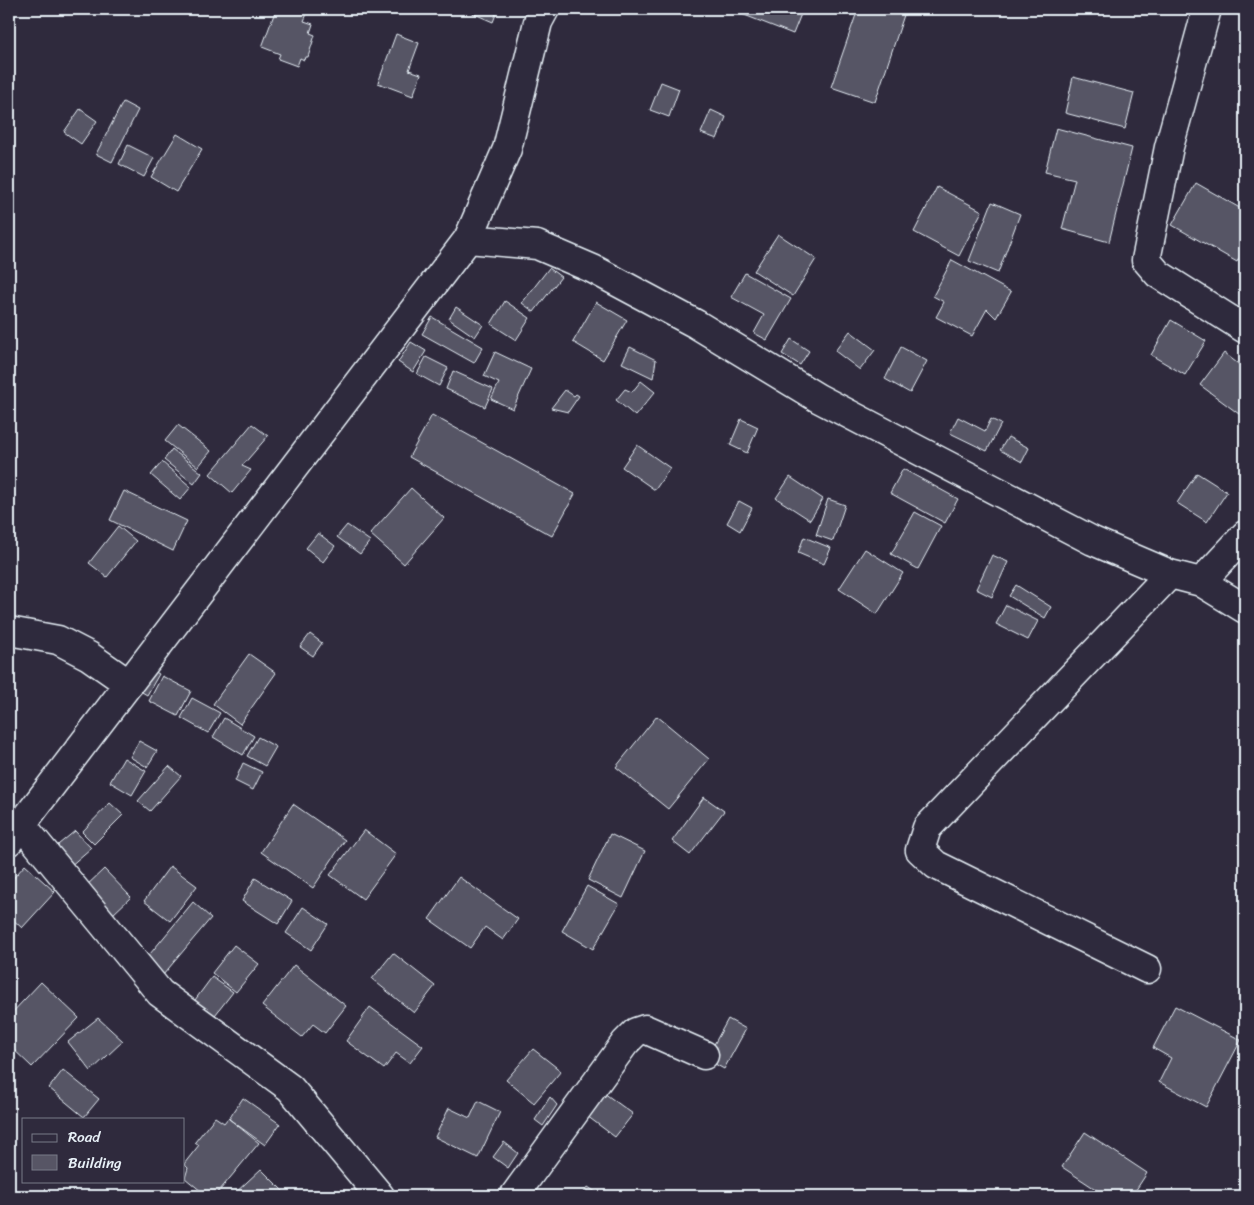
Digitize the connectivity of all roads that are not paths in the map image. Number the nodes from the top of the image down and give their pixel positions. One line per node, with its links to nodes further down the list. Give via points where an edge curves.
1 (545, 9): 3 (street, via 538,22 507,149)
2 (1207, 9): 4 (street, via 1169,147 1146,260 1158,274)
3 (468, 239): 6 (street, via 537,245 593,269 696,324 818,398 1093,541); 10 (street)
4 (1245, 329)
5 (1245, 535): 7 (street)
6 (1170, 574): 7 (street); 12 (street, via 927,828 920,850 936,865)
7 (1201, 582): 8 (street)
8 (1245, 609)
9 (9, 631): 10 (street, via 58,640 89,656)
10 (129, 684): 11 (street)
11 (15, 833): 14 (street, via 160,993 290,1088)
12 (1147, 969)
13 (704, 1055): 15 (street, via 645,1028 636,1032)
14 (380, 1196)
15 (514, 1196)

